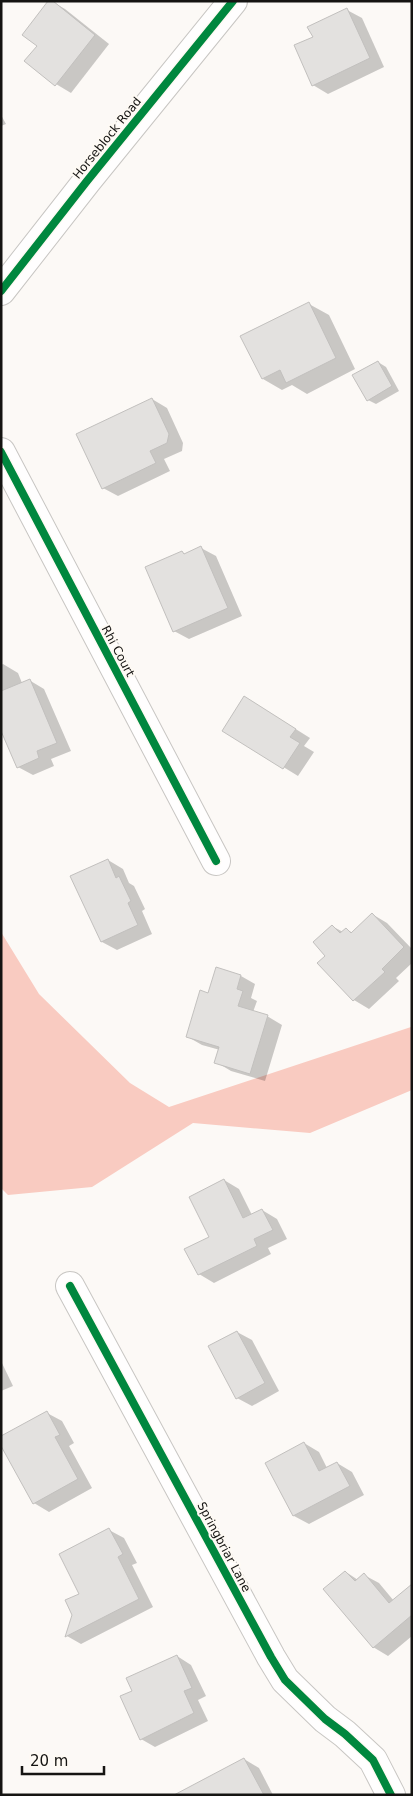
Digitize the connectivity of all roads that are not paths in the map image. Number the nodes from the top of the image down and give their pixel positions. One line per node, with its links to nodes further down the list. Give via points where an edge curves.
1 (234, 1): 2 (street, Horseblock Road)
2 (1, 291)
3 (1, 452): 4 (street, Rhi Court)
4 (216, 861)
5 (70, 1286): 6 (street, Springbriar Lane, via 285,1680 373,1760)
6 (391, 1795)

